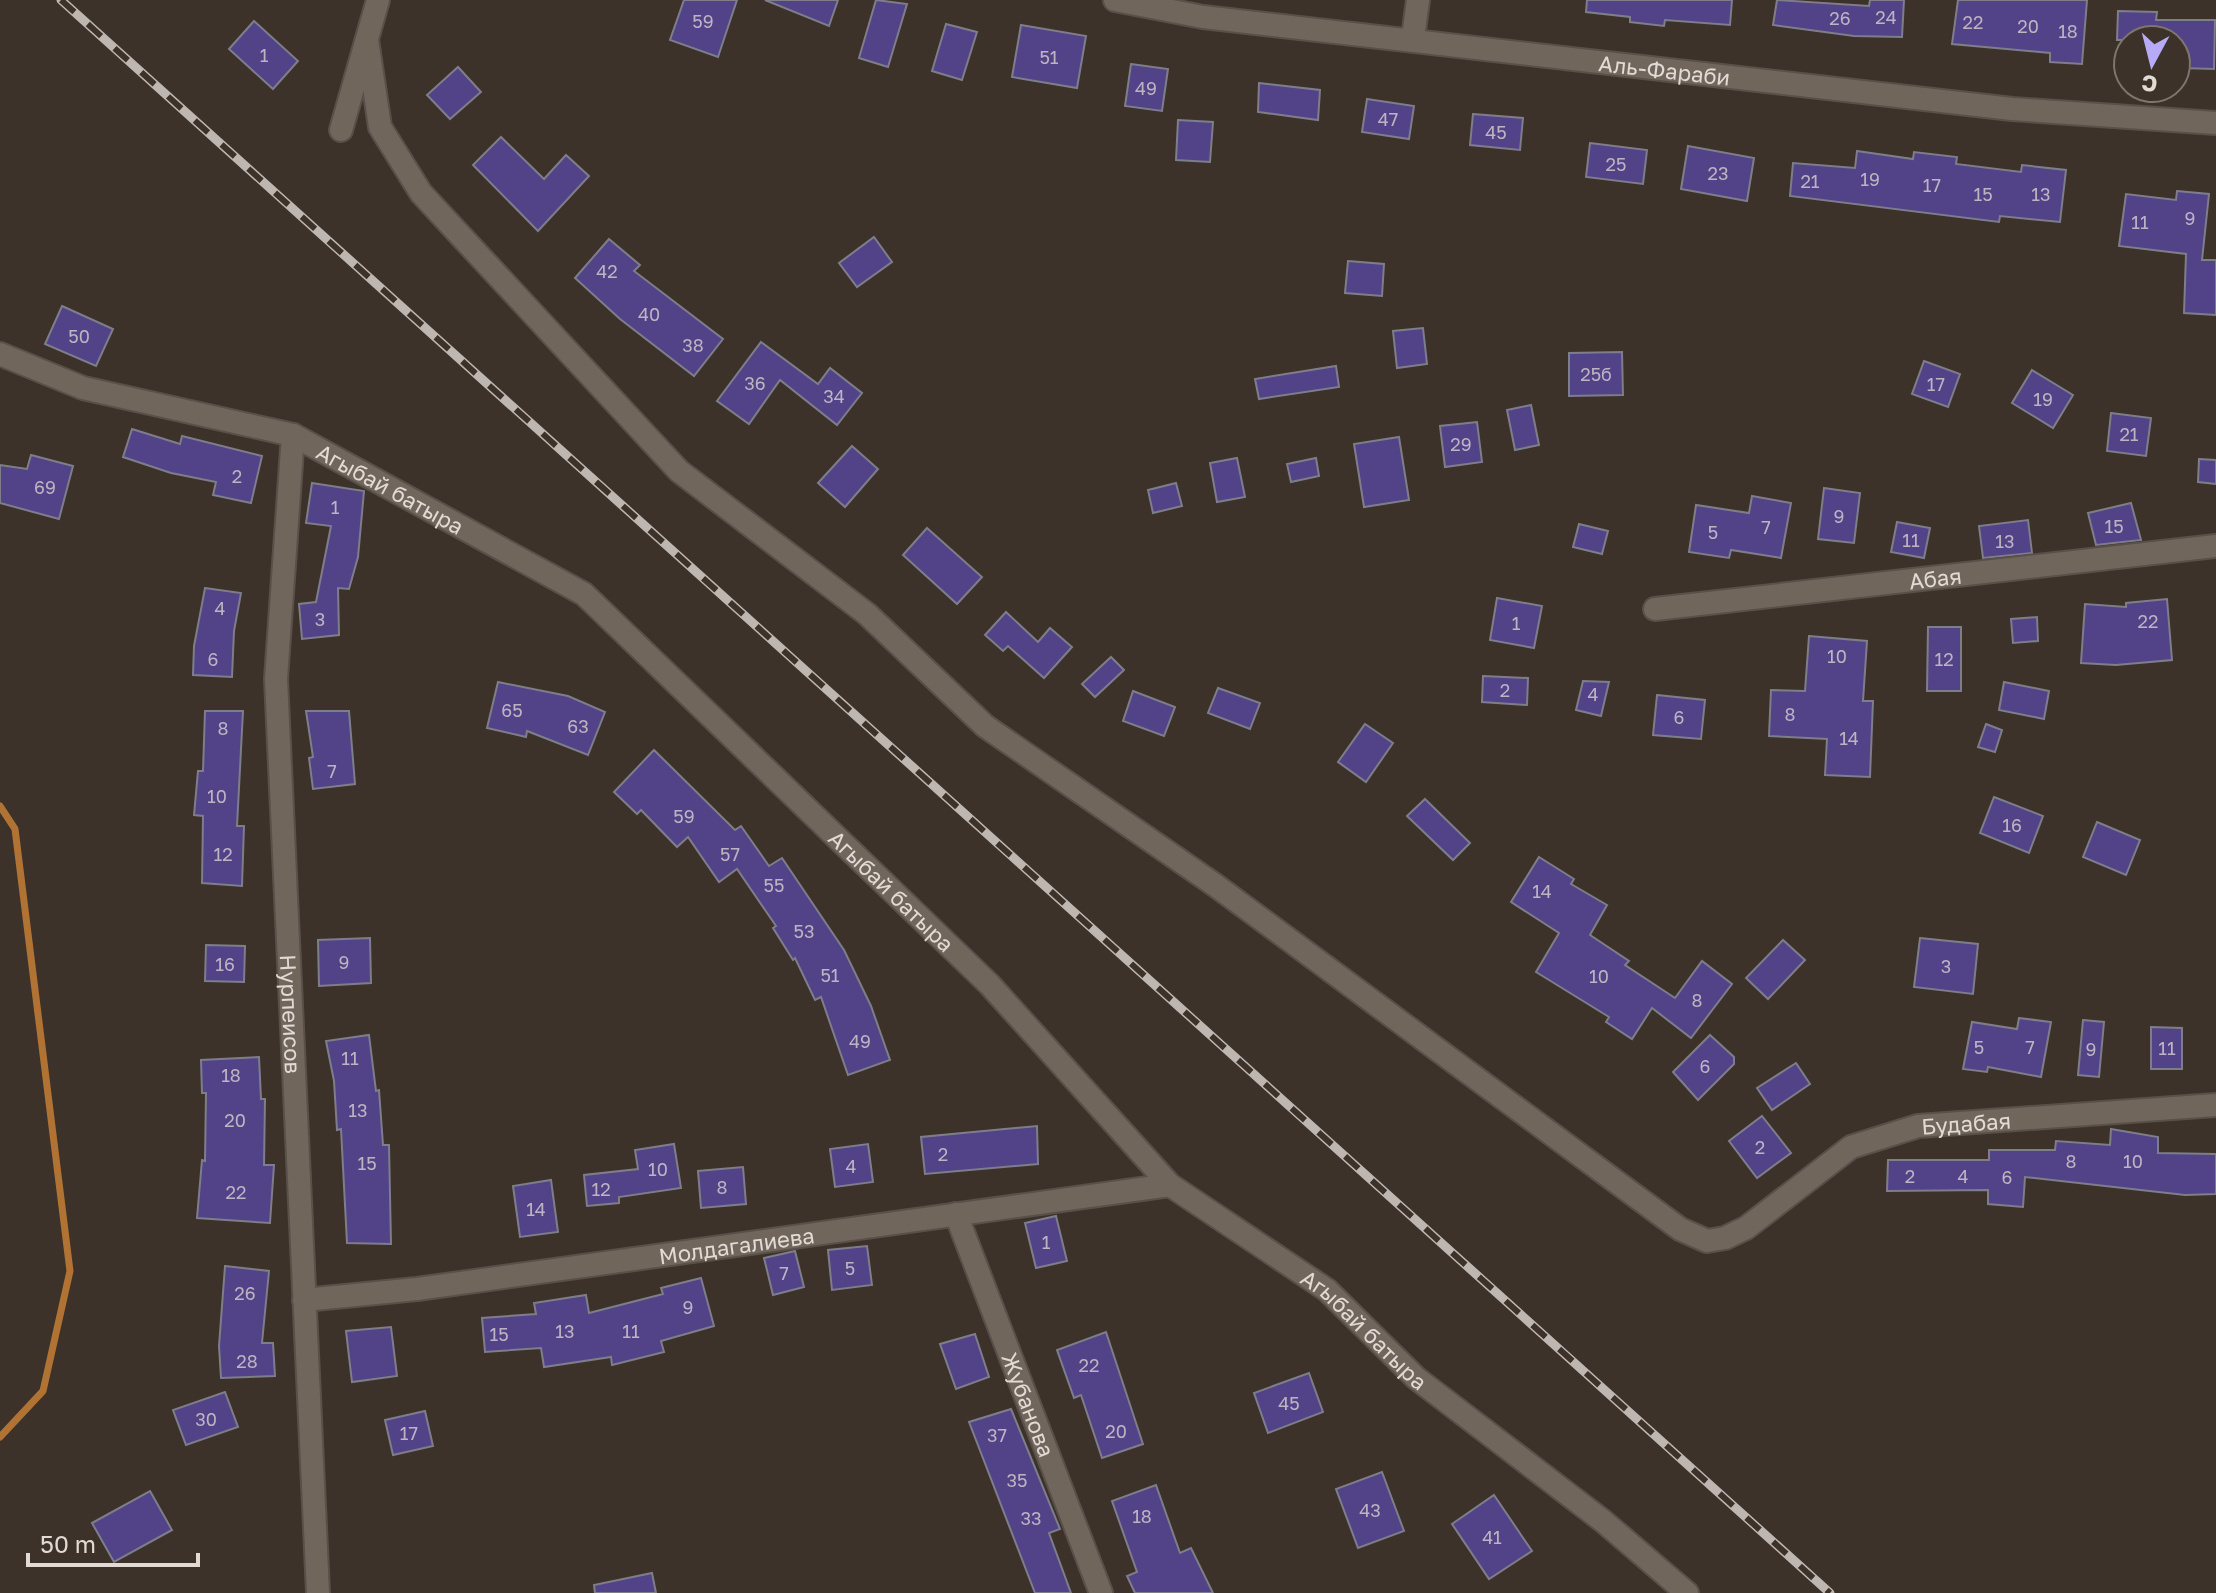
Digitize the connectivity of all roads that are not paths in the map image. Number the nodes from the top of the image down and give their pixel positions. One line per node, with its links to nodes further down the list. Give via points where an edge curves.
1 (378, 0): 5 (street)
2 (1115, 0): 4 (street, Аль-Фараби, via 1203,17)
3 (1418, 0): 4 (street)
4 (1413, 38): 6 (street, Аль-Фараби, via 2012,109)
5 (367, 40): 7 (street); 12 (street, Будабая, via 380,127 421,193 679,471 867,614 985,726 1215,885 1680,1229 1707,1241 1725,1238 1746,1228 1851,1147 1918,1126)
6 (2216, 123)
7 (341, 130)
8 (0, 354): 9 (street, Агыбай батыра, via 83,388)
9 (293, 435): 13 (street, Агыбай батыра, via 584,594 990,985); 15 (street, Нурпеисов, via 276,679)
10 (2216, 546): 11 (street, Абая)
11 (1655, 609)
12 (2216, 1105)
13 (1170, 1185): 14 (street, Молдагалиева); 18 (street, Агыбай батыра, via 1327,1290 1416,1378 1603,1521)
14 (956, 1214): 15 (street, Молдагалиева); 17 (street, Жубанова)
15 (304, 1300): 16 (street, Нурпеисов)
16 (318, 1593)
17 (1101, 1593)
18 (1687, 1593)

